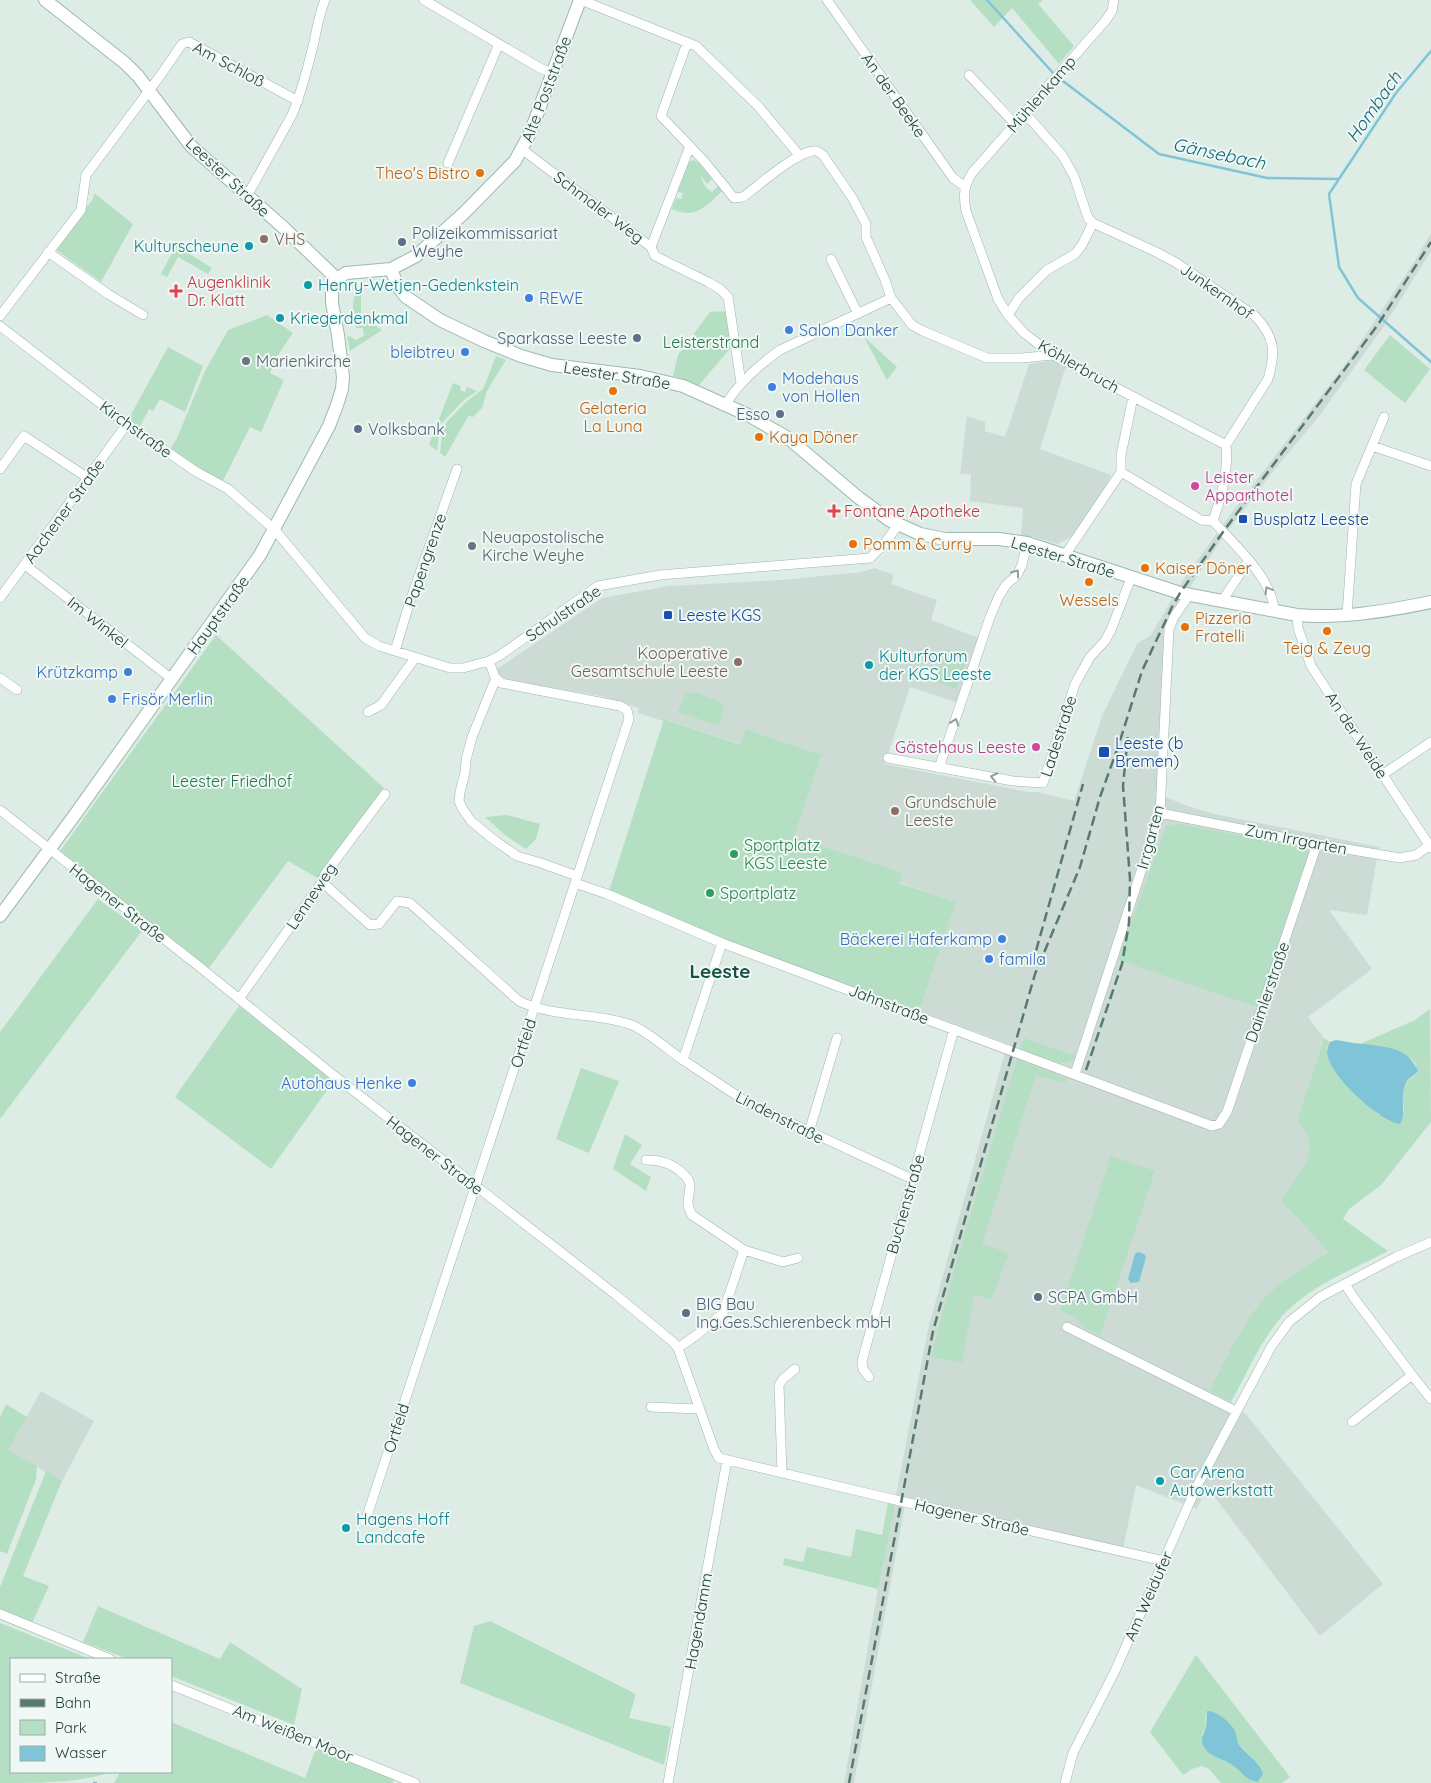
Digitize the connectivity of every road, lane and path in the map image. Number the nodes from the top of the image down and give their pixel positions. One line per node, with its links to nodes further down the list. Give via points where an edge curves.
1 (45, 0): 11 (street, Leester Straße, via 125,63)
2 (325, 0): 12 (street)
3 (424, 0): 8 (street)
4 (581, 0): 7 (street); 9 (street, Alte Poststraße)
5 (826, 0): 19 (street, An der Beeke, via 953,178)
6 (1114, 0): 13 (street, Mühlenkamp, via 1112,12 1106,20)
7 (688, 43): 15 (street, via 660,116); 17 (street, via 696,46 758,106)
8 (499, 44): 9 (street); 18 (street)
9 (552, 74): 16 (street, Alte Poststraße)
10 (969, 75): 14 (street)
11 (149, 90): 12 (street, Am Schloß, via 182,44 189,42); 20 (street, Leester Straße, via 191,146); 23 (street, Am Schloß, via 86,175 82,207)
12 (298, 101): 20 (street)
13 (1025, 113): 14 (street, Mühlenkamp); 21 (street, via 1062,155)
14 (1015, 124): 19 (street, Mühlenkamp)
15 (690, 146): 17 (street, via 734,198 743,197); 22 (street)
16 (523, 150): 22 (street, Schmaler Weg); 25 (street, Alte Poststraße, via 497,181 416,256)
17 (799, 155): 27 (street, via 813,151 823,155 853,199 866,224 866,237)
18 (448, 163)
19 (964, 186): 29 (street, Köhlerbruch, via 966,210)
20 (247, 196): 26 (street, Leester Straße)
21 (1093, 223): 28 (street, via 1075,254 1047,270); 41 (street, Junkernhof, via 1175,262 1255,316 1271,337 1272,367 1268,379)
22 (651, 247): 36 (street, Schmaler Weg, via 655,256 708,282 728,297)
23 (48, 252): 31 (street); 33 (street, Am Schloß)
24 (832, 259): 30 (street)
25 (391, 269): 26 (street, via 346,273); 38 (street, Leester Straße, via 406,297 440,320 513,352 552,365 640,376 675,384)
26 (337, 279): 50 (street, Hauptstraße, via 333,284 332,303 342,363 342,389 338,405)
27 (891, 298): 30 (street); 35 (street, via 912,325 987,358)
28 (1019, 298): 29 (street); 32 (street)
29 (1001, 305): 32 (street, Köhlerbruch)
30 (858, 314): 36 (street, via 780,350)
31 (143, 315)
32 (1008, 315): 35 (street, Köhlerbruch, via 1024,333)
33 (0, 316)
34 (0, 326): 40 (street, Kirchstraße)
35 (1053, 355): 37 (street, Köhlerbruch)
36 (741, 383): 38 (street)
37 (1133, 397): 41 (street, Köhlerbruch); 46 (street, via 1121,455)
38 (726, 404): 49 (street, Leester Straße, via 788,438 859,498)
39 (1384, 417): 42 (street)
40 (127, 424): 47 (street, Aachener Straße); 50 (street, Kirchstraße, via 195,472 228,489)
41 (1226, 446): 48 (street, Junkernhof, via 1222,487)
42 (1372, 446): 43 (street); 62 (street, via 1356,484)
43 (1431, 466)
44 (0, 469): 47 (street, via 24,436)
45 (457, 469): 63 (street, Papengrenze)
46 (1121, 472): 48 (street, via 1201,520); 52 (street)
47 (88, 478): 54 (street, Aachener Straße)
48 (1213, 520): 53 (street)
49 (898, 525): 51 (street, Leester Straße, via 945,539 999,539); 65 (street, Schulstraße, via 870,558 643,576 598,586)
50 (275, 530): 63 (street, Schulstraße, via 361,633 379,646); 68 (street, Hauptstraße)
51 (1026, 543): 52 (street, Leester Straße); 73 (street, one-way to 51, via 990,617 999,596 1022,565)
52 (1065, 555): 55 (street, Leester Straße)
53 (1249, 560): 58 (street); 60 (street, one-way to 53, via 1273,597)
54 (25, 565): 57 (street, Aachener Straße); 68 (street, Im Winkel)
55 (1131, 578): 56 (street, Leester Straße); 73 (street, Ladestraße, one-way to 73, via 1111,630 1075,684 1043,784)
56 (1189, 595): 58 (street, Leester Straße); 77 (street, Irrgarten, via 1169,629)
57 (0, 598)
58 (1222, 601): 60 (street, Leester Straße)
59 (1431, 602): 62 (street, Leester Straße)
60 (1274, 611): 61 (street, Leester Straße)
61 (1296, 615): 62 (street, Leester Straße); 74 (street, An der Weide, via 1312,666)
62 (1347, 615)
63 (395, 652): 64 (street, Schulstraße)
64 (414, 658): 65 (street, Schulstraße, via 450,668); 70 (street, via 381,705)
65 (489, 661): 67 (street)
66 (0, 678): 69 (street)
67 (496, 678): 81 (street, Jahnstraße, via 475,730 459,801 471,821 517,856 542,863); 81 (street, Ortfeld, via 508,685 627,710 629,719)
68 (172, 679): 80 (street, Hauptstraße)
69 (17, 690)
70 (368, 712)
71 (1431, 742): 74 (street)
72 (888, 758): 73 (street, Ladestraße)
73 (939, 768)
74 (1382, 775): 79 (street, An der Weide)
75 (385, 794): 82 (street, Lenneweg)
76 (0, 810): 80 (street, Hagener Straße)
77 (1160, 813): 78 (street, Zum Irrgarten); 90 (street, Irrgarten)
78 (1317, 844): 79 (street, Zum Irrgarten, via 1400,858 1416,855); 91 (street, Daimlerstraße, via 1224,1118 1219,1124)
79 (1430, 847)
80 (50, 849): 83 (street, Hauptstraße); 85 (street, Hagener Straße)
81 (576, 879): 84 (street, Jahnstraße); 86 (street, Ortfeld)
82 (322, 882): 85 (street, Lenneweg); 86 (street, via 370,924 379,924 397,901 410,903 518,1001)
83 (0, 916)
84 (722, 943): 87 (street, Jahnstraße); 89 (street)
85 (239, 999): 95 (street, Hagener Straße)
86 (534, 1009): 89 (street, Lindenstraße, via 633,1026); 95 (street, Ortfeld)
87 (954, 1029): 90 (street, Jahnstraße); 94 (street, Buchenstraße)
88 (837, 1038): 92 (street)
89 (683, 1060): 92 (street, Lindenstraße, via 748,1103)
90 (1075, 1074): 91 (street, Jahnstraße)
91 (1205, 1124)
92 (809, 1132): 94 (street, Lindenstraße)
93 (646, 1160): 97 (street, via 663,1162 688,1178 691,1186 688,1207 692,1214)
94 (912, 1179): 104 (street, Buchenstraße, via 862,1361)
95 (476, 1186): 101 (street, Hagener Straße, via 616,1295); 112 (street, Ortfeld)
96 (1431, 1242): 99 (street, Am Weidufer)
97 (744, 1250): 98 (street, via 783,1262); 101 (street, via 723,1313)
98 (798, 1258)
99 (1346, 1284): 103 (street); 108 (street, Am Weidufer, via 1320,1297 1289,1322 1271,1347)
100 (1067, 1327): 108 (street)
101 (678, 1348): 107 (street, Hagener Straße)
102 (795, 1369): 111 (street, via 778,1385)
103 (1412, 1375): 105 (street); 109 (street)
104 (869, 1377)
105 (1431, 1399)
106 (651, 1407): 107 (street)
107 (698, 1408): 110 (street, Hagener Straße, via 714,1450 719,1458)
108 (1236, 1411): 113 (street, Am Weidufer)
109 (1352, 1422)
110 (727, 1460): 111 (street, Hagener Straße); 118 (street, Hagendamm)
111 (782, 1472): 113 (street, Hagener Straße)
112 (364, 1522)
113 (1164, 1561): 119 (street, Am Weidufer, via 1115,1671 1073,1752)
114 (0, 1614): 115 (street)
115 (108, 1658)
116 (172, 1685): 117 (street, Am Weißen Moor)
117 (415, 1783)
118 (668, 1783)
119 (1065, 1783)

